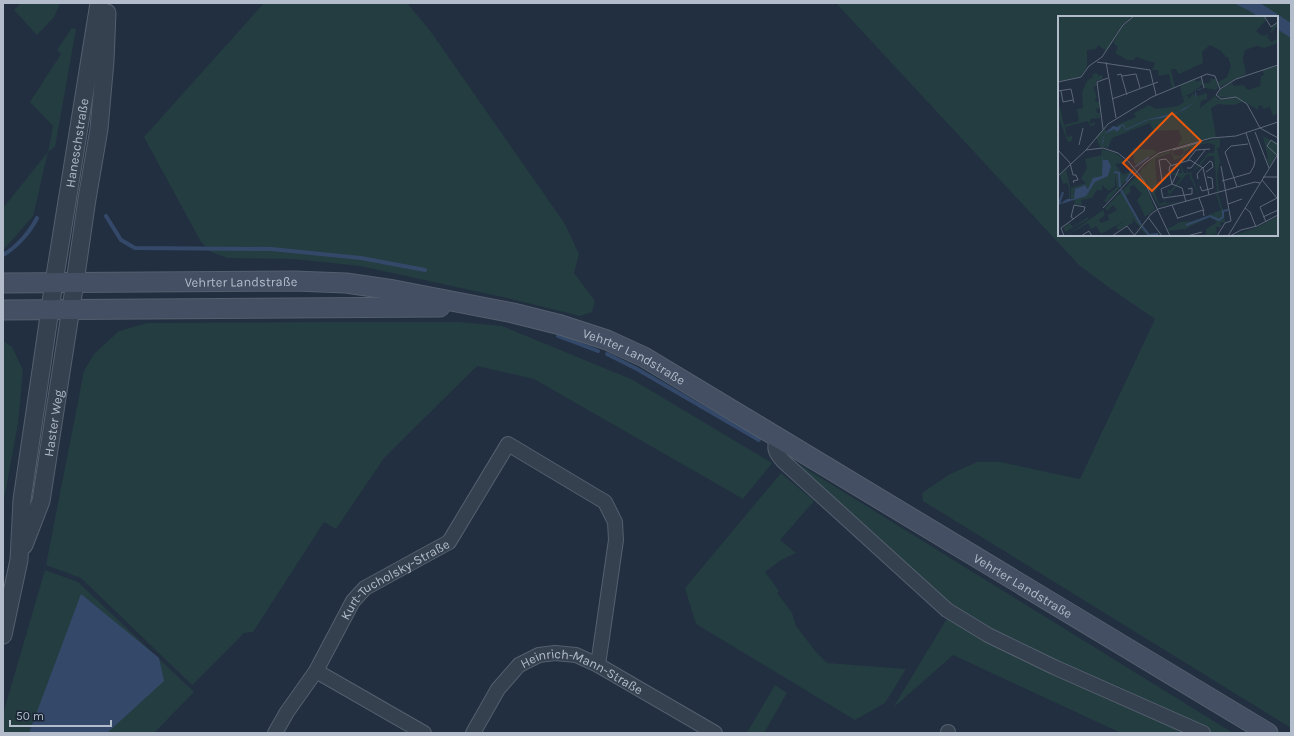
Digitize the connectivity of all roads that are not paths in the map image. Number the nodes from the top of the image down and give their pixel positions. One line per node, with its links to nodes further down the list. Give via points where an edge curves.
1 (99, 3): 4 (street, Haneschstraße)
2 (107, 3): 5 (street, Haneschstraße, via 99,129)
3 (3, 282): 4 (main road, Vehrter Landstraße)
4 (54, 282): 5 (main road, Vehrter Landstraße); 9 (street, Haster Weg)
5 (75, 282): 6 (main road, Vehrter Landstraße, via 346,283); 7 (street, Haster Weg)
6 (477, 306): 7 (main road, Vehrter Landstraße); 10 (main road, Vehrter Landstraße, via 513,313 606,340 644,357)
7 (71, 309): 9 (main road, Vehrter Landstraße); 11 (street, Haster Weg, via 41,501)
8 (3, 310): 9 (main road, Vehrter Landstraße)
9 (50, 310): 11 (street, Haster Weg, via 22,500)
10 (778, 437): 19 (street, via 775,450 782,461 947,610 988,635); 20 (main road, Vehrter Landstraße)
11 (18, 560): 12 (street, Haster Weg)
12 (3, 635)
13 (598, 665): 14 (street, Kurt-Tucholsky-Straße, via 616,540 615,522 605,502 508,444 449,542 365,588 353,602); 17 (street, Heinrich-Mann-Straße, via 576,655 555,653 539,655 519,665 498,689); 18 (street, Heinrich-Mann-Straße)
14 (316, 671): 15 (street, Kurt-Tucholsky-Straße); 16 (street)
15 (275, 733)
16 (424, 733)
17 (473, 733)
18 (715, 733)
19 (1203, 733)
20 (1268, 733)

